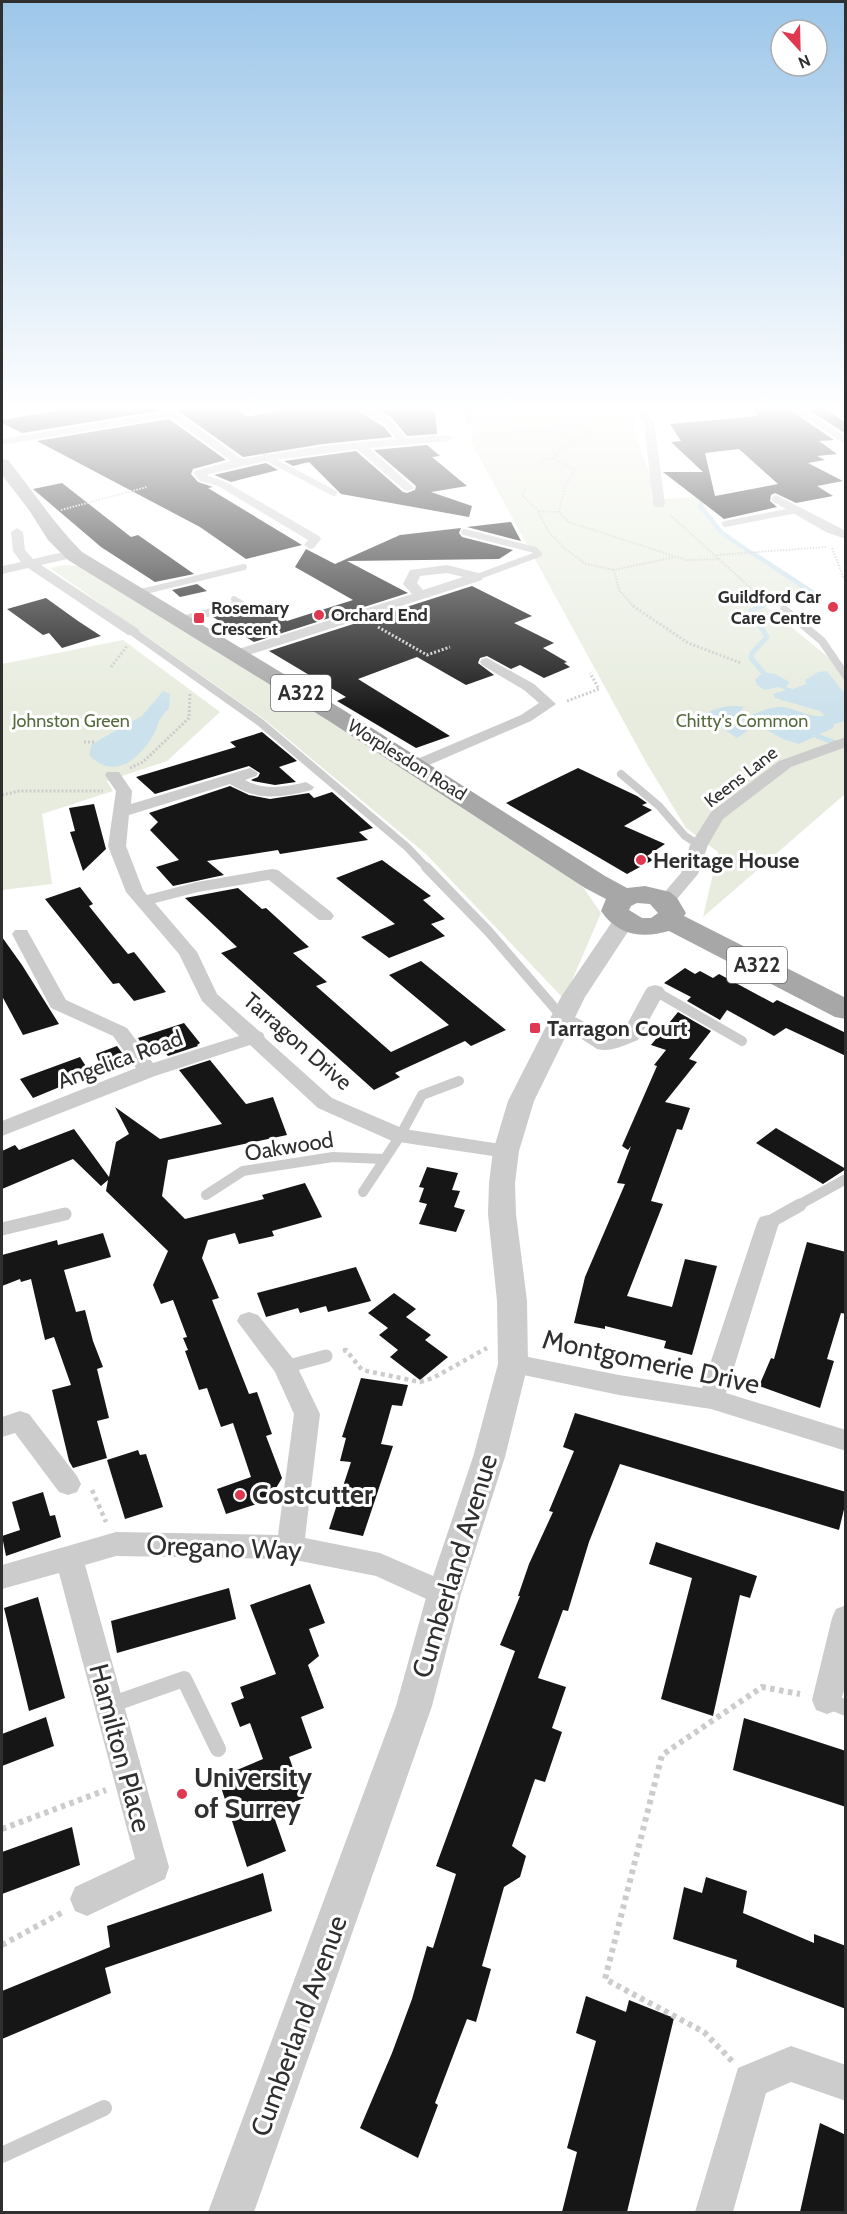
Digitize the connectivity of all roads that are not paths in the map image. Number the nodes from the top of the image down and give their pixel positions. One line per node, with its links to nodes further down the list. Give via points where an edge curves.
1 (36, 508): 10 (main road, Worplesdon Road / A322)
2 (263, 508): 9 (street, via 315,539)
3 (794, 508): 4 (street)
4 (797, 510): 5 (lane); 8 (street)
5 (725, 524)
6 (17, 532): 11 (street, via 19,551)
7 (464, 532): 14 (lane, via 539,554)
8 (846, 535)
9 (310, 545)
10 (72, 554): 11 (street); 15 (main road, Worplesdon Road / A322)
11 (29, 563): 13 (street); 20 (street)
12 (244, 567): 15 (lane)
13 (2, 570)
14 (477, 577): 16 (street); 16 (street, via 447,569 416,573 410,584)
15 (137, 593): 19 (main road, Worplesdon Road / A322)
16 (421, 595): 21 (street)
17 (234, 598): 19 (lane, via 241,603)
18 (784, 609): 23 (lane, via 822,641)
19 (182, 620): 21 (main road, Worplesdon Road / A322)
20 (135, 633): 40 (lane, via 261,723 407,848 489,932)
21 (237, 654): 25 (main road, Worplesdon Road / A322)
22 (486, 662): 25 (street, via 529,687 549,704)
23 (846, 676)
24 (839, 744): 32 (street, Keens Lane, via 785,764 717,816)
25 (416, 765): 34 (main road, Worplesdon Road / A322, via 595,882)
26 (250, 773): 29 (street)
27 (621, 774): 32 (lane)
28 (113, 776): 31 (street, Tarragon Drive, via 124,792)
29 (233, 778): 30 (street, via 256,792 279,794); 31 (street)
30 (306, 787)
31 (122, 812): 33 (street, Tarragon Drive, via 117,846 135,892)
32 (699, 845): 35 (street, Keens Lane, via 689,874)
33 (143, 901): 36 (street, via 272,874); 41 (street, Tarragon Drive, via 188,952 209,997)
34 (624, 909): 35 (main road, via 648,926); 40 (street, Cumberland Avenue)
35 (667, 911): 39 (main road, A322)
36 (325, 916)
37 (21, 934): 43 (street, via 58,1004 120,1032)
38 (655, 992): 40 (street, via 631,1036 604,1045); 42 (lane)
39 (846, 1010)
40 (564, 1019): 47 (street, Cumberland Avenue, via 521,1101)
41 (256, 1037): 43 (street, Angelica Road); 46 (street, Tarragon Drive, via 325,1103)
42 (742, 1041)
43 (148, 1071): 45 (street, Angelica Road)
44 (459, 1081): 46 (lane, via 422,1095)
45 (2, 1129)
46 (400, 1136): 47 (street, Tarragon Drive); 48 (lane)
47 (506, 1151): 56 (street, Cumberland Avenue, via 502,1214)
48 (385, 1160): 50 (lane); 51 (lane, Oakwood, via 333,1156 243,1170)
49 (846, 1179): 53 (lane)
50 (363, 1192)
51 (206, 1195)
52 (65, 1214): 54 (lane)
53 (768, 1223): 59 (street)
54 (2, 1229)
55 (249, 1321): 58 (street)
56 (514, 1354): 59 (street, Montgomerie Drive, via 619,1385); 66 (street, Cumberland Avenue, via 479,1488)
57 (326, 1356): 58 (lane)
58 (285, 1367): 63 (street, via 307,1414)
59 (711, 1399): 61 (street, Montgomerie Drive)
60 (2, 1427): 62 (street, via 20,1421)
61 (846, 1440)
62 (68, 1484)
63 (290, 1547): 64 (street, Oregano Way, via 116,1545); 66 (street, Oregano Way, via 380,1565)
64 (69, 1558): 65 (street, Oregano Way); 69 (street, Hamilton Place)
65 (2, 1577)
66 (444, 1594): 75 (street, Cumberland Avenue, via 414,1706)
67 (846, 1618): 68 (street)
68 (836, 1704)
69 (108, 1706): 70 (lane, via 184,1679); 71 (street, Hamilton Place, via 153,1867)
70 (218, 1749)
71 (87, 1899)
72 (846, 2083): 76 (street, via 791,2064 751,2081)
73 (104, 2108): 74 (lane)
74 (2, 2155)
75 (231, 2212)
76 (714, 2212)

